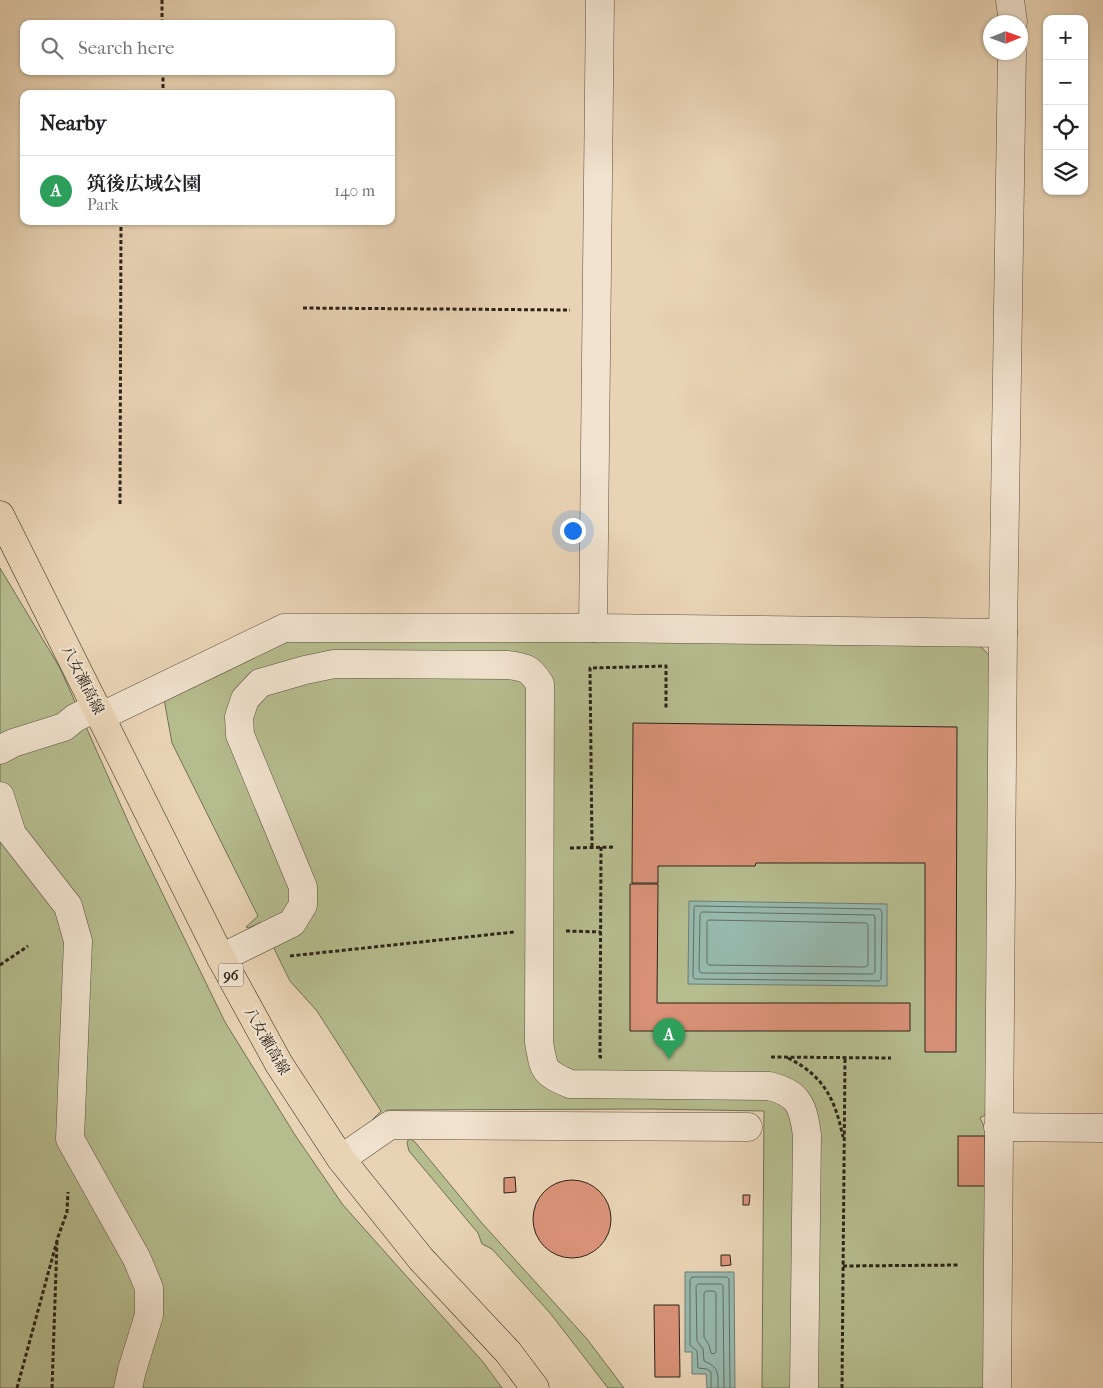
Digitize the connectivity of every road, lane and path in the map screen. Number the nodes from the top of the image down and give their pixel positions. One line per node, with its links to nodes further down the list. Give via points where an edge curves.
1 (162, 0): 5 (path)
2 (600, 0): 11 (street)
3 (1010, 0): 4 (street)
4 (1012, 15)
5 (162, 20)
6 (1012, 60): 15 (street)
7 (163, 75): 8 (path)
8 (163, 90)
9 (121, 225): 12 (path)
10 (303, 308): 11 (path)
11 (596, 310): 14 (street)
12 (120, 504)
13 (0, 515): 17 (main road, 八女瀬高線 / 96)
14 (593, 628): 15 (street); 17 (street, via 284,628)
15 (1002, 633): 36 (street)
16 (666, 708): 20 (path, via 666,666 590,668)
17 (99, 711): 18 (street); 28 (main road, 八女瀬高線 / 96)
18 (0, 750)
19 (0, 796): 45 (street, via 12,834 68,906 78,941 70,1139 137,1259 149,1288 148,1315)
20 (592, 847): 21 (path); 23 (path)
21 (601, 847): 22 (path); 26 (path)
22 (615, 847)
23 (570, 848)
24 (522, 931): 29 (path, via 292,955)
25 (561, 932): 26 (path)
26 (600, 932): 31 (path, via 600,1057)
27 (28, 946): 30 (path)
28 (221, 958): 38 (main road, 八女瀬高線 / 96, via 279,1064); 47 (street, via 292,923 302,905 303,887 240,735 239,717 245,699 260,683 334,664 507,665 523,667 533,673 540,684 539,1042 543,1064 551,1076 570,1084 769,1086 783,1089 797,1099 804,1114 807,1135)
29 (284, 959)
30 (0, 965)
31 (610, 1057)
32 (768, 1057): 33 (path)
33 (845, 1057): 34 (path); 42 (path)
34 (891, 1058)
35 (748, 1127): 38 (street, via 390,1125)
36 (998, 1127): 37 (street); 49 (street)
37 (1103, 1128)
38 (341, 1159): 46 (main road, 八女瀬高線 / 96, via 421,1259 508,1352)
39 (68, 1185): 40 (path, via 67,1212)
40 (58, 1236): 43 (path); 44 (path)
41 (960, 1265): 42 (path)
42 (843, 1266): 48 (path)
43 (17, 1388)
44 (52, 1388)
45 (128, 1388)
46 (535, 1388)
47 (804, 1388)
48 (842, 1388)
49 (996, 1388)

